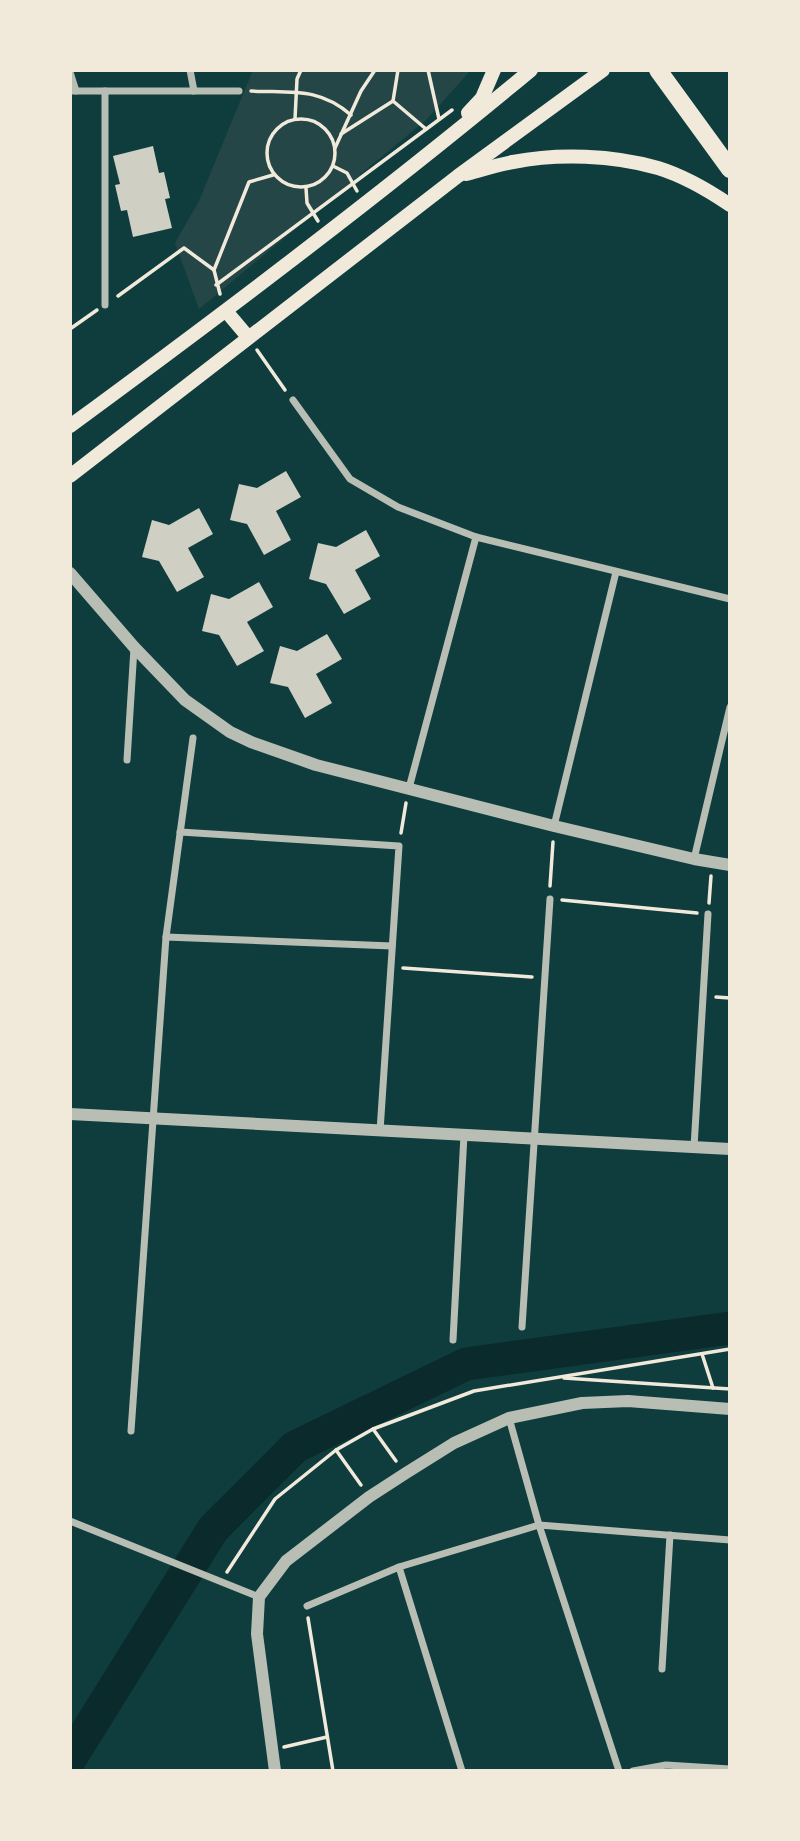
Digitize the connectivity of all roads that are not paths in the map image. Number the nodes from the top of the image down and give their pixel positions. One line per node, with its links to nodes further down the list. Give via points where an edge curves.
1 (190, 70): 10 (street)
2 (494, 70): 12 (main road, via 482,98)
3 (531, 70): 12 (main road)
4 (603, 70): 7 (main road)
5 (658, 70): 13 (main road)
6 (70, 72): 9 (street)
7 (587, 76): 14 (main road)
8 (106, 90): 9 (street); 10 (street); 16 (street)
9 (73, 91)
10 (194, 91): 11 (street)
11 (239, 91)
12 (436, 149): 17 (main road)
13 (730, 169)
14 (457, 176): 15 (main road, via 540,158 626,162 687,180); 18 (main road)
15 (730, 205)
16 (105, 305)
17 (226, 311): 18 (main road); 20 (main road)
18 (248, 338): 21 (main road)
19 (293, 400): 22 (street, via 350,479 398,507)
20 (70, 426)
21 (70, 476)
22 (477, 537): 23 (street); 30 (street)
23 (616, 572): 25 (street); 31 (street)
24 (70, 573): 26 (street)
25 (730, 599)
26 (134, 648): 29 (street); 30 (street, via 184,700 230,732 316,765)
27 (730, 707): 33 (street)
28 (193, 738): 32 (street)
29 (127, 760)
30 (409, 788): 31 (street)
31 (554, 826): 33 (street)
32 (180, 832): 37 (street); 38 (street, via 399,846)
33 (694, 859): 34 (street)
34 (730, 865)
35 (550, 899): 43 (street)
36 (708, 914): 44 (street)
37 (166, 937): 38 (street); 40 (street)
38 (392, 946): 41 (street)
39 (70, 1114): 40 (street)
40 (151, 1118): 41 (street); 50 (street)
41 (380, 1131): 42 (street)
42 (464, 1135): 43 (street); 47 (street)
43 (534, 1139): 44 (street); 46 (street)
44 (694, 1147): 45 (street)
45 (730, 1149)
46 (523, 1327)
47 (453, 1340)
48 (730, 1409): 49 (street, via 628,1401 582,1403)
49 (509, 1418): 52 (street); 56 (street, via 454,1443 369,1497 286,1561)
50 (131, 1431)
51 (70, 1521): 56 (street)
52 (539, 1525): 53 (street); 55 (street); 63 (street)
53 (670, 1535): 54 (street); 58 (street)
54 (730, 1540)
55 (399, 1567): 57 (street); 62 (street)
56 (259, 1597): 61 (street, via 257,1634)
57 (307, 1606)
58 (662, 1669)
59 (665, 1768): 60 (street); 64 (street)
60 (730, 1769)
61 (275, 1771)
62 (462, 1771)
63 (619, 1771)
64 (633, 1771)

